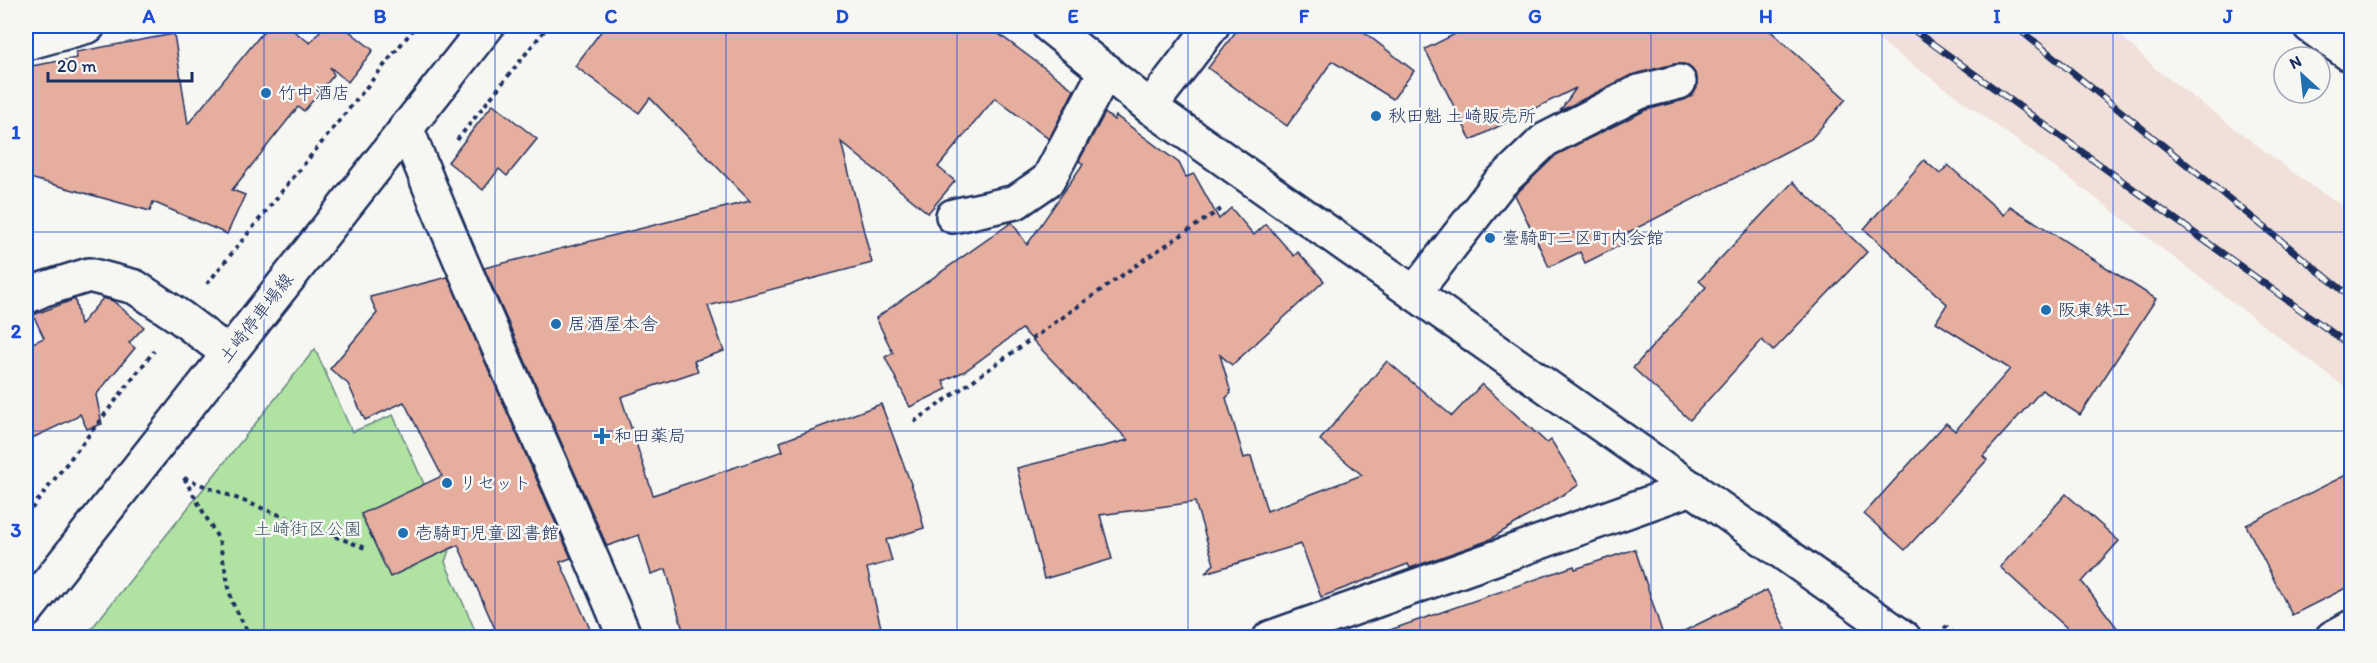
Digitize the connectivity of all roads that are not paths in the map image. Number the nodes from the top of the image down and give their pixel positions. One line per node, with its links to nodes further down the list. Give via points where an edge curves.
1 (88, 26): 6 (street)
2 (487, 26): 11 (street, 土崎停車場線)
3 (1048, 26): 8 (street)
4 (1212, 26): 10 (street)
5 (2310, 26): 7 (street)
6 (26, 43)
7 (2352, 56)
8 (1106, 70): 10 (street); 12 (street, via 1047,180 1016,202)
9 (1679, 82): 13 (street, via 1639,92 1545,140 1498,185)
10 (1150, 107): 13 (street)
11 (406, 127): 15 (street, 土崎停車場線); 19 (street)
12 (953, 216)
13 (1414, 292): 16 (street)
14 (26, 297): 15 (street, via 89,275 135,287)
15 (228, 353): 17 (street, 土崎停車場線)
16 (1692, 488): 20 (street); 21 (street)
17 (26, 611)
18 (2352, 627): 22 (street)
19 (625, 638)
20 (1270, 638)
21 (1904, 638)
22 (2332, 638)

